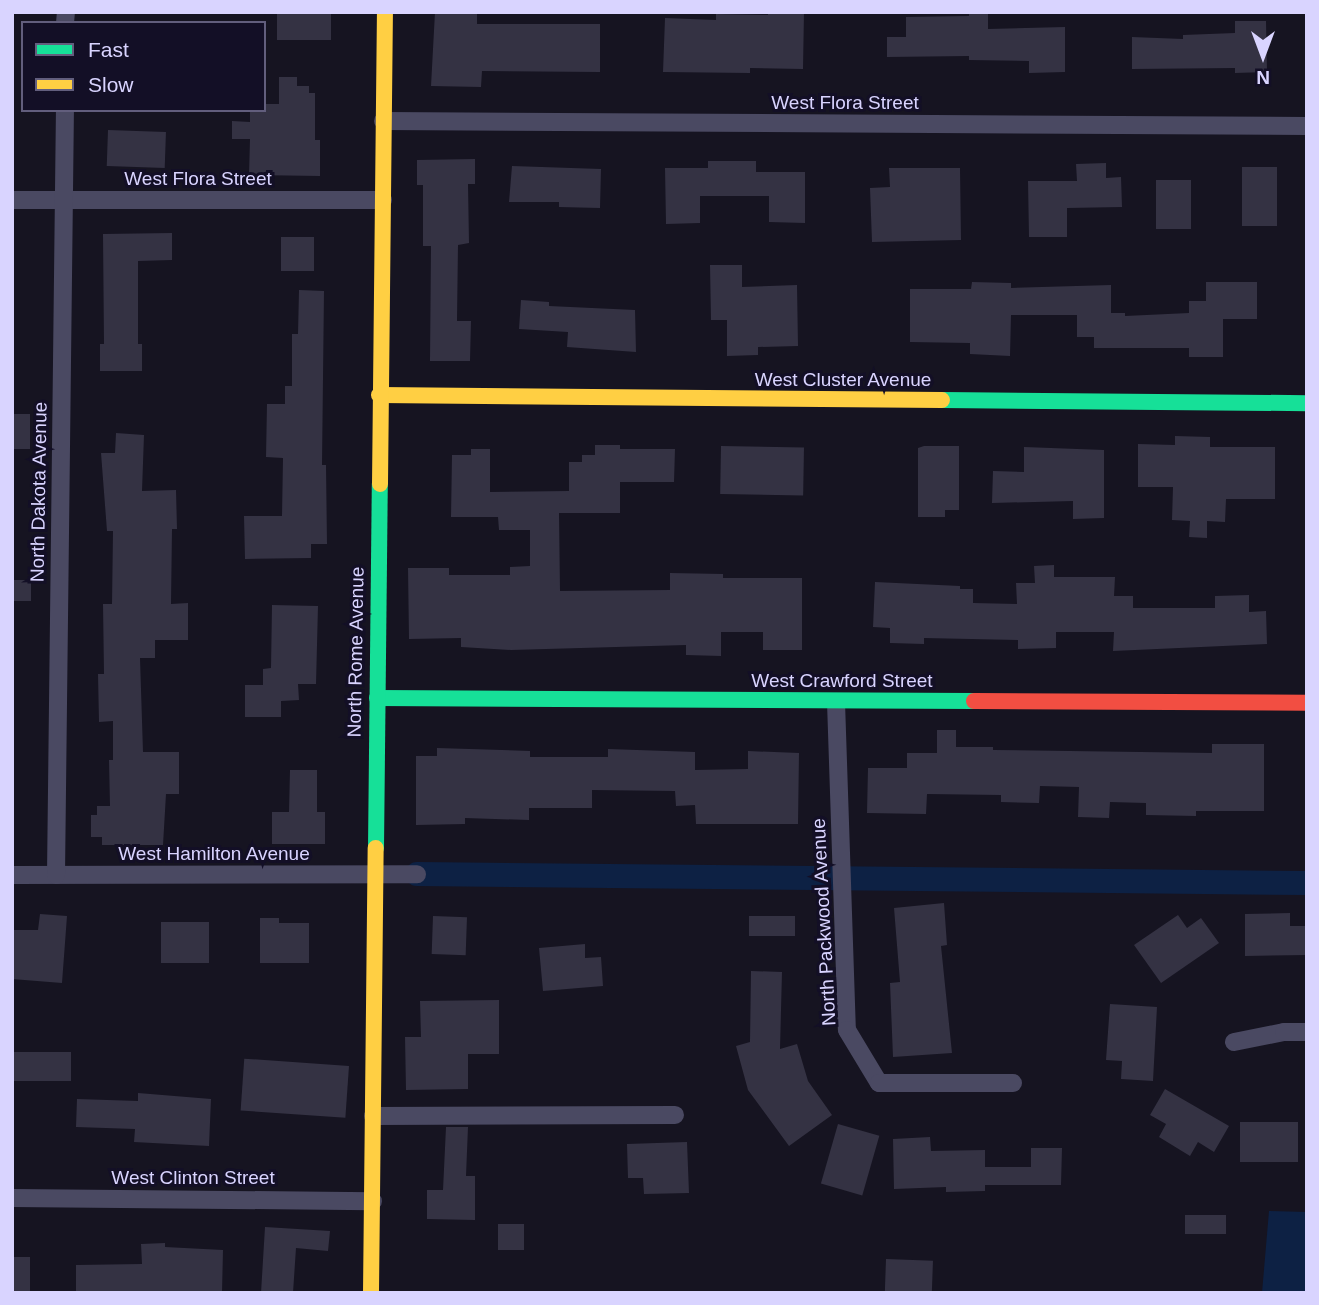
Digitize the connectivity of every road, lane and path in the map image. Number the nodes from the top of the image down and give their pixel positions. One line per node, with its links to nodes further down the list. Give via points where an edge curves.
1 (385, 12): 3 (street, North Rome Avenue)
2 (65, 112): 6 (street, North Dakota Avenue)
3 (383, 121): 4 (street, West Flora Street); 7 (street, North Rome Avenue)
4 (1307, 126)
5 (12, 200): 6 (street, West Flora Street)
6 (64, 200): 7 (street, West Flora Street); 16 (street, North Dakota Avenue)
7 (383, 200): 8 (street, North Rome Avenue)
8 (379, 395): 9 (street, West Cluster Avenue); 10 (street, North Rome Avenue)
9 (1307, 402)
10 (377, 698): 11 (street, West Crawford Street); 14 (street, North Rome Avenue)
11 (836, 702): 12 (street, West Crawford Street); 19 (street, North Packwood Avenue, via 848,1030 878,1083)
12 (1307, 703)
13 (12, 874): 16 (street, West Hamilton Avenue)
14 (373, 874): 15 (street, West Hamilton Avenue); 16 (street, West Hamilton Avenue); 21 (street, North Rome Avenue)
15 (416, 874)
16 (56, 875)
17 (1307, 1032): 18 (street)
18 (1234, 1042)
19 (1013, 1083)
20 (675, 1115): 21 (street)
21 (373, 1116): 23 (street, North Rome Avenue)
22 (12, 1198): 23 (street, West Clinton Street)
23 (373, 1200): 24 (street, North Rome Avenue)
24 (371, 1293)

